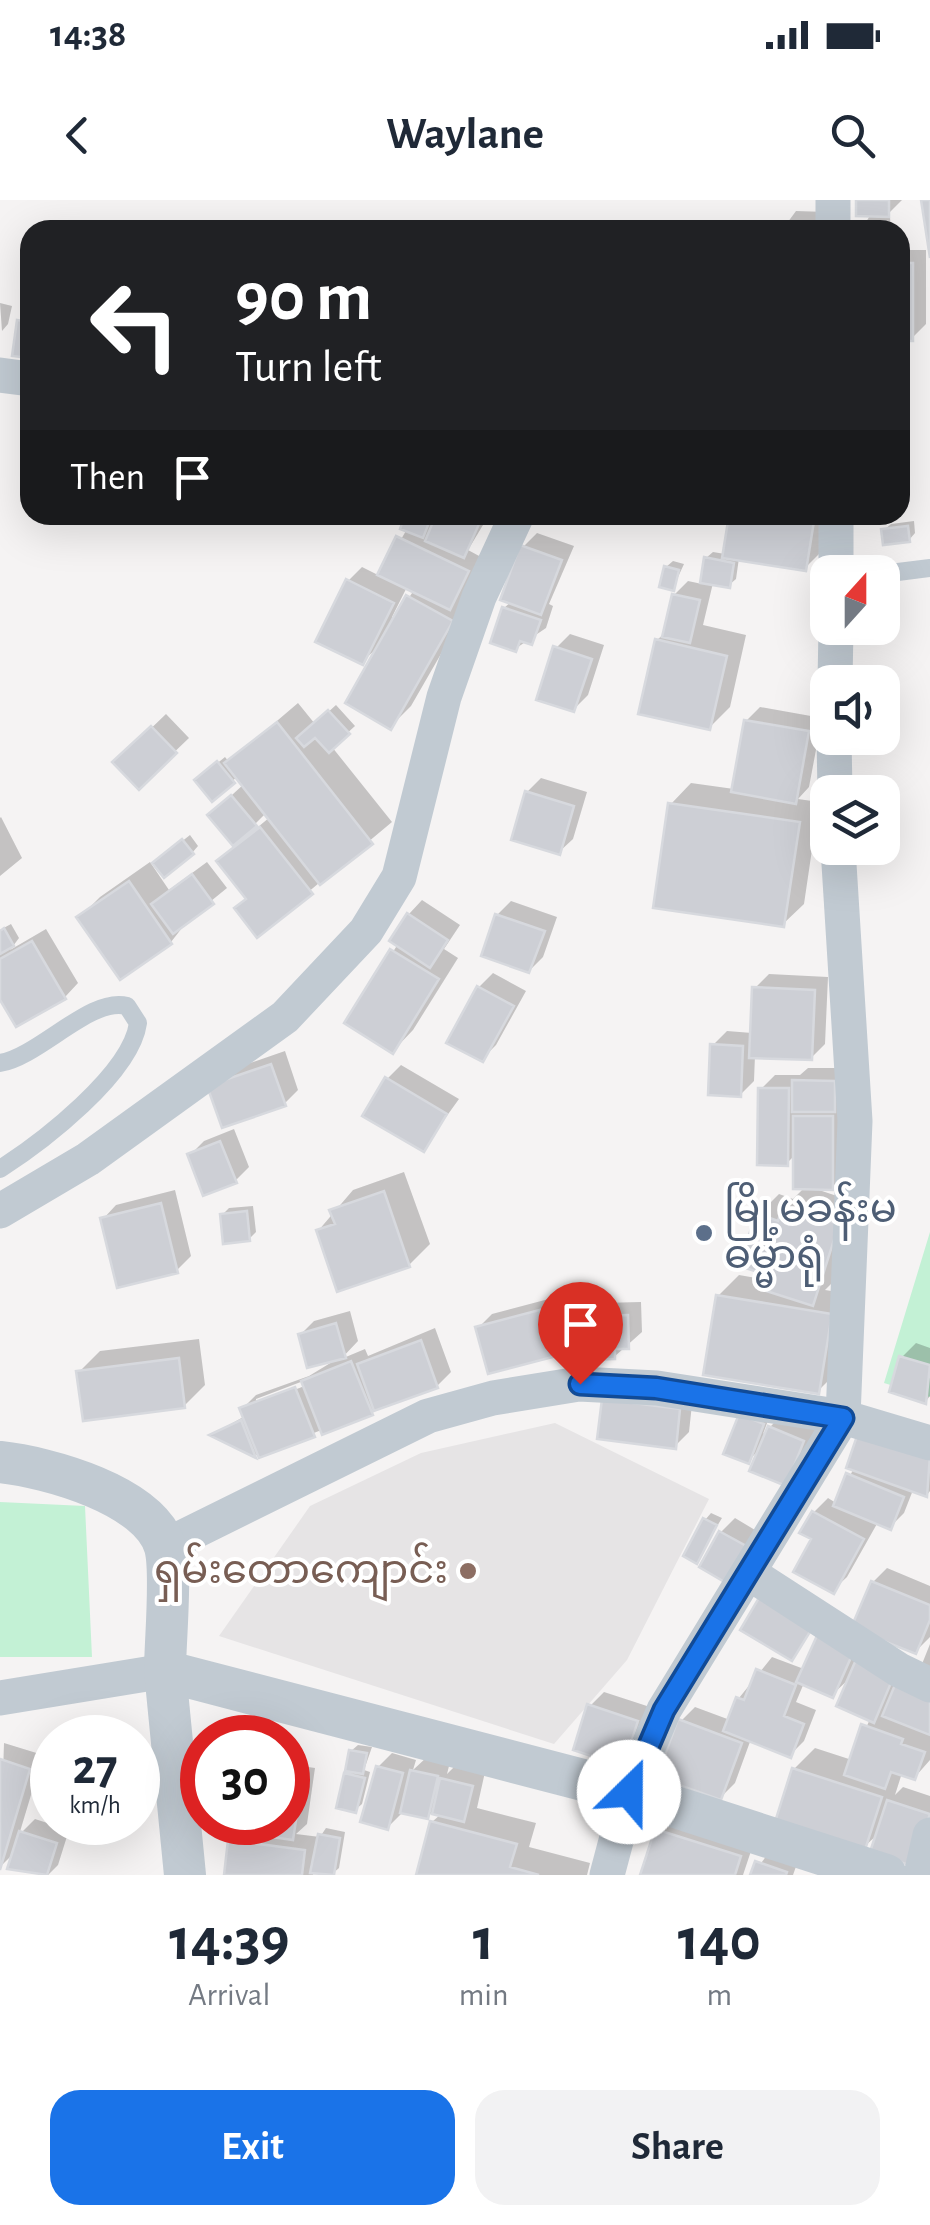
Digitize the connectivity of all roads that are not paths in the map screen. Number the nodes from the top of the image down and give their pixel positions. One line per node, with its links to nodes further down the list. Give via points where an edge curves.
1 (511, 525): 9 (street, via 444,696 399,877 366,931 285,1018 88,1159)
2 (836, 525): 3 (street)
3 (836, 555)
4 (930, 568): 5 (lane)
5 (900, 572)
6 (839, 865): 10 (street, via 856,1121)
7 (0, 1063): 8 (lane, via 18,1059 108,1004 127,1006 138,1023 128,1052 93,1092 36,1146)
8 (0, 1169)
9 (0, 1211)
10 (843, 1418): 11 (street); 13 (street, via 618,1386 580,1384 493,1398 428,1416); 14 (street)
11 (930, 1443)
12 (1, 1461): 13 (street, via 101,1486 141,1516)
13 (165, 1546): 15 (street)
14 (749, 1574): 16 (street); 18 (street, via 664,1710)
15 (165, 1671): 17 (street); 18 (street); 20 (street)
16 (930, 1685)
17 (0, 1698)
18 (629, 1792): 21 (street); 22 (street)
19 (930, 1835): 23 (street)
20 (185, 1875)
21 (607, 1875)
22 (886, 1875)
23 (921, 1875)

